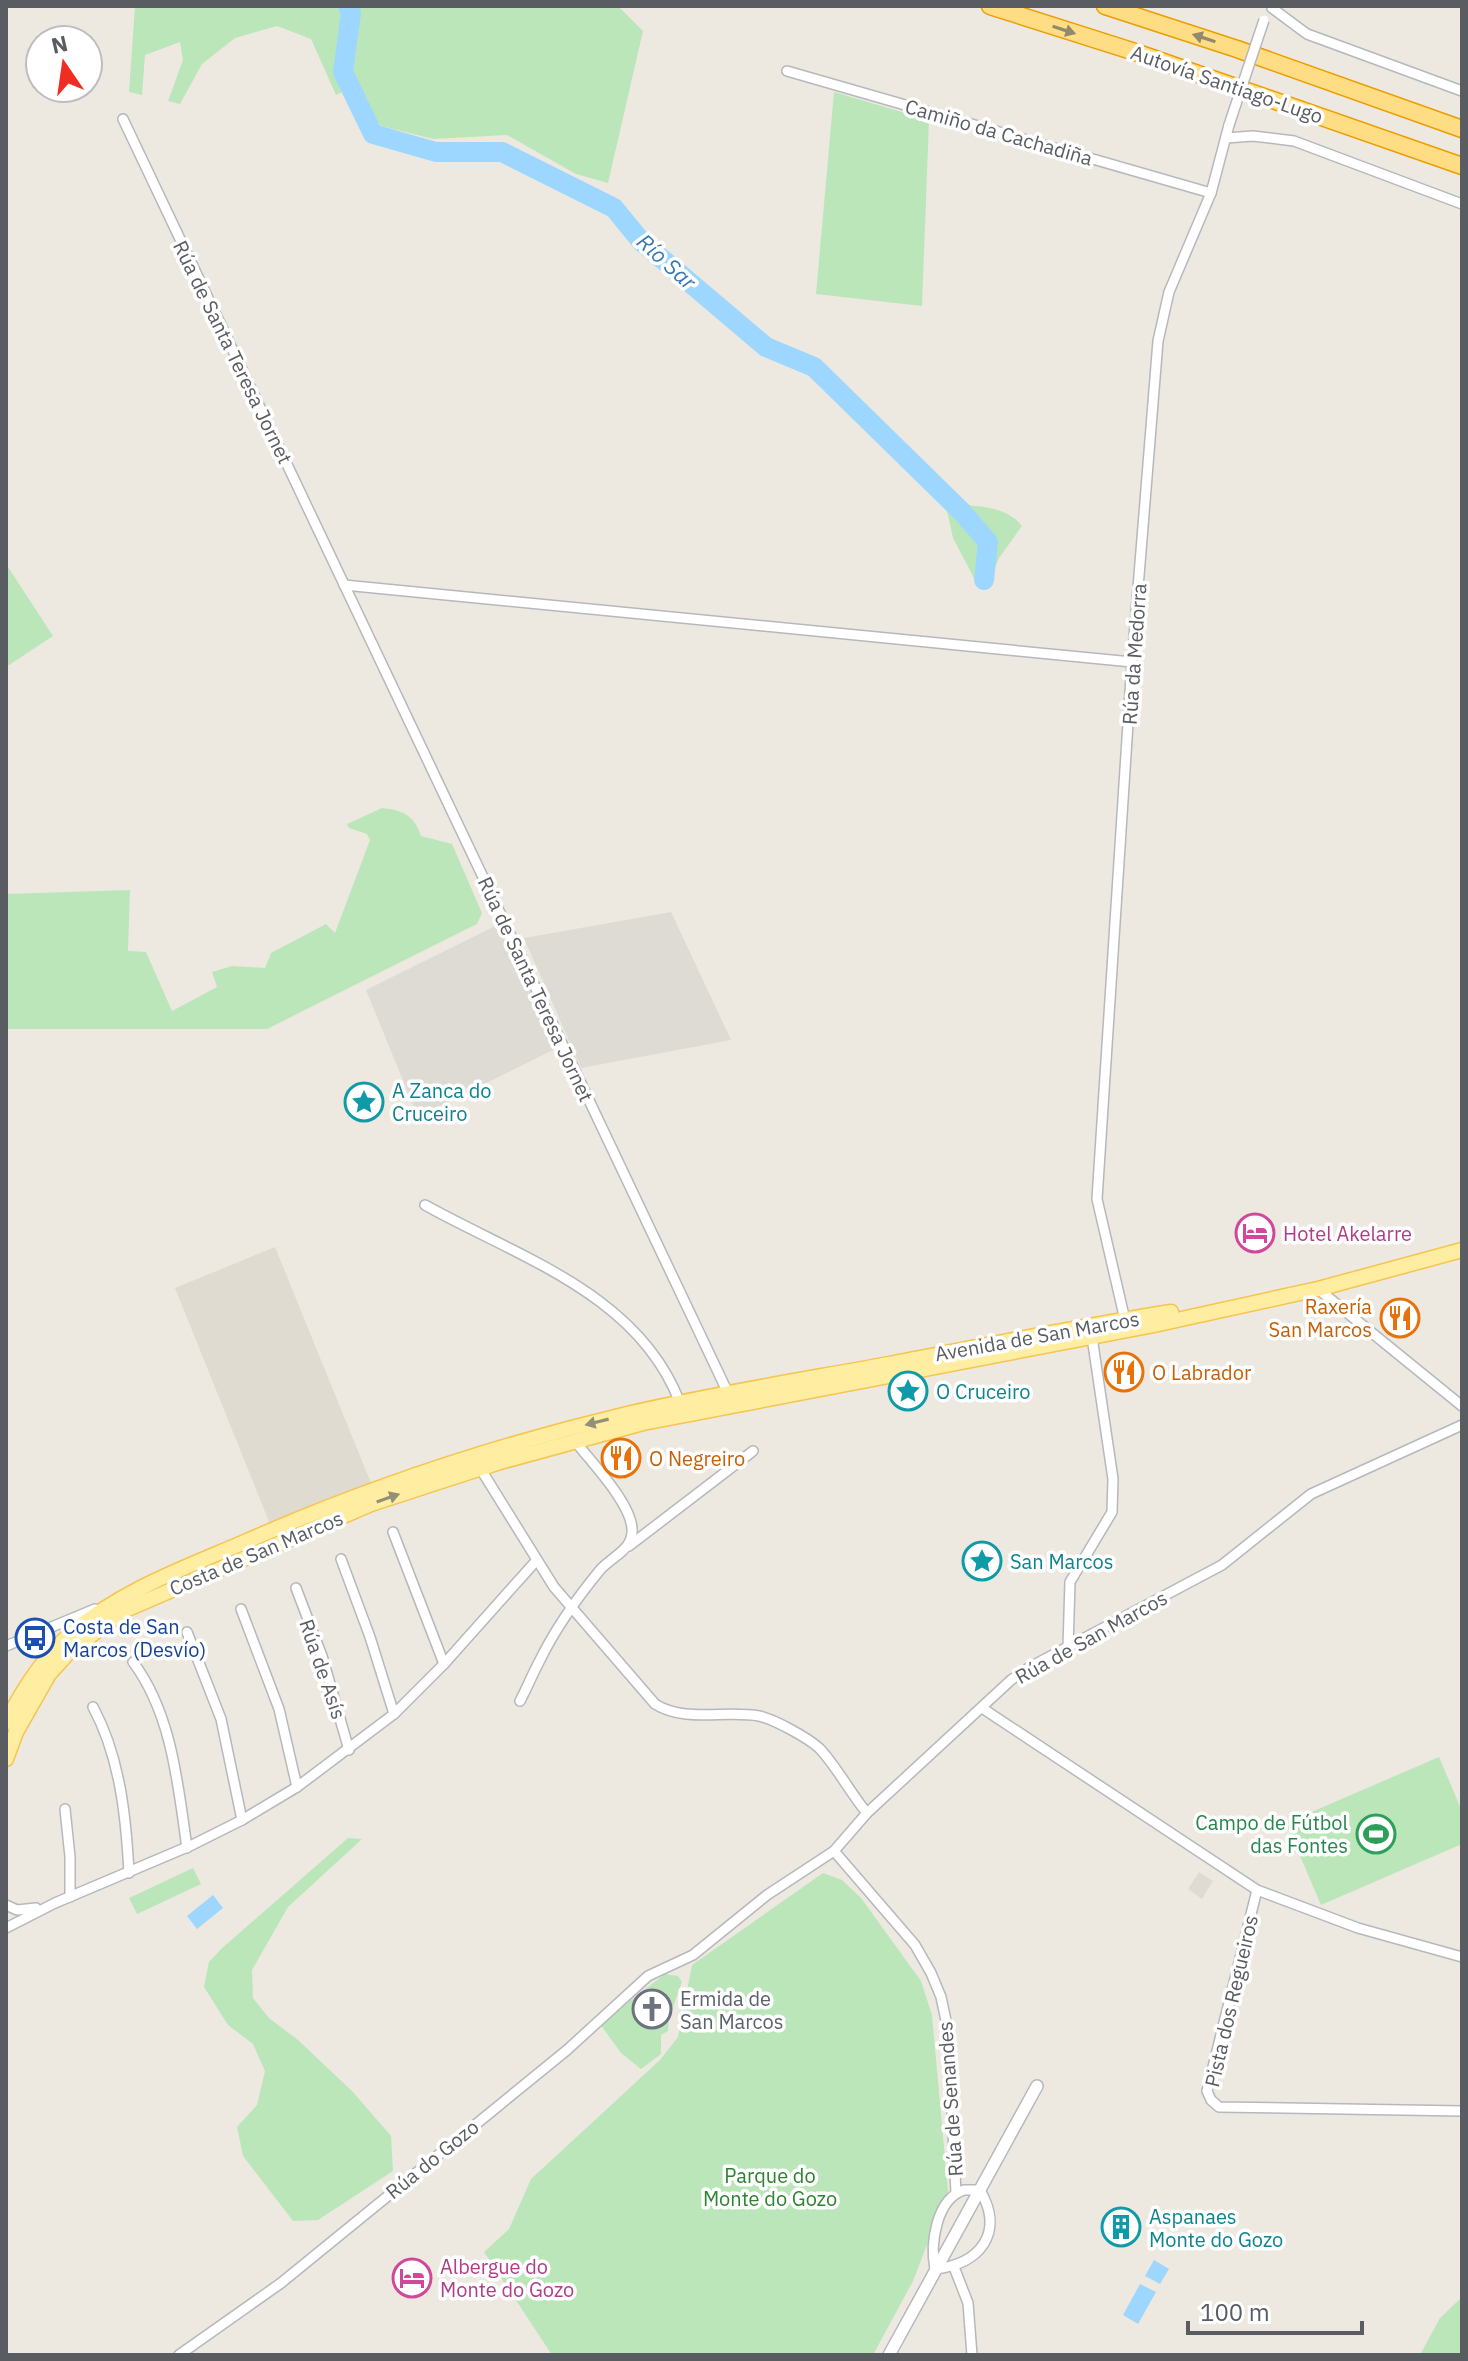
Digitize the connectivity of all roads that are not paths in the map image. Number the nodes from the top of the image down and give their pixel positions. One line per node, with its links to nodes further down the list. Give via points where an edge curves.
1 (990, 6): 9 (highway, Autovía Santiago-Lugo, one-way to 9)
2 (1105, 6): 4 (highway, Autovía Santiago-Lugo, one-way to 2)
3 (1273, 7): 6 (street, via 1307,34); 11 (street, Rúa da Medorra, bridge, via 1264,20)
4 (1237, 49): 7 (highway); 10 (highway, Autovía Santiago-Lugo)
5 (787, 71): 14 (street, Camiño da Cachadiña)
6 (1462, 91)
7 (1462, 118)
8 (123, 119): 16 (street, Rúa de Santa Teresa Jornet)
9 (1331, 120): 12 (highway, Autovía Santiago-Lugo); 13 (highway)
10 (1462, 129)
11 (1226, 138): 14 (street, Rúa da Medorra); 15 (street, via 1294,141)
12 (1462, 166)
13 (1462, 177)
14 (1211, 193): 17 (street, Rúa da Medorra, via 1169,292 1158,341)
15 (1462, 204)
16 (344, 585): 17 (street); 26 (street, Rúa de Santa Teresa Jornet)
17 (1132, 662): 22 (street, Rúa da Medorra, via 1097,1199)
18 (425, 1205): 27 (street, via 567,1278 609,1309 648,1344)
19 (1462, 1250): 20 (main road, Avenida de San Marcos)
20 (1318, 1289): 21 (main road, Avenida de San Marcos); 28 (street)
21 (1270, 1299): 22 (main road, Avenida de San Marcos); 23 (main road, Avenida de San Marcos)
22 (1125, 1320): 23 (main road); 24 (main road); 26 (main road, Avenida de San Marcos)
23 (1154, 1325): 24 (main road, Avenida de San Marcos)
24 (1092, 1337): 25 (main road, Avenida de San Marcos); 50 (street, via 1113,1479 1112,1512 1070,1582)
25 (853, 1381): 26 (main road, via 738,1397); 29 (main road, Avenida de San Marcos)
26 (728, 1393): 27 (main road, Avenida de San Marcos); 29 (main road, via 718,1401 664,1412)
27 (680, 1403): 32 (main road, Avenida de San Marcos, one-way to 32)
28 (1462, 1406)
29 (643, 1423): 32 (main road, Avenida de San Marcos)
30 (1462, 1425): 50 (street, Rúa de San Marcos, via 1311,1494 1222,1565)
31 (553, 1433): 32 (main road, Costa de San Marcos); 35 (main road, via 485,1459); 37 (main road, Costa de San Marcos)
32 (572, 1435): 34 (main road, Costa de San Marcos); 40 (street, via 629,1515)
33 (753, 1451): 40 (street)
34 (500, 1462): 35 (main road, Costa de San Marcos); 38 (street)
35 (480, 1468): 36 (main road, Costa de San Marcos); 37 (main road, via 469,1464); 38 (street)
36 (445, 1478): 38 (street); 44 (main road, Costa de San Marcos, one-way to 36)
37 (402, 1480): 44 (main road, Costa de San Marcos, via 287,1523)
38 (488, 1482): 42 (street)
39 (393, 1532): 52 (street)
40 (628, 1547): 45 (street, via 604,1566)
41 (341, 1559): 57 (street)
42 (536, 1561): 45 (street); 52 (street)
43 (296, 1588): 59 (street, Rúa de Asís)
44 (122, 1604): 48 (main road, Costa de San Marcos); 53 (main road, Costa de San Marcos)
45 (571, 1606): 54 (street); 63 (street, via 655,1704 676,1713 758,1716 777,1723 820,1750)
46 (241, 1609): 61 (street, via 279,1709)
47 (187, 1632): 64 (street, via 221,1719)
48 (62, 1638): 49 (street, via 34,1635); 53 (main road); 58 (main road, Costa de San Marcos)
49 (6, 1646)
50 (1068, 1647): 56 (street, Rúa de San Marcos, via 1011,1680)
51 (133, 1662): 65 (street, via 168,1740)
52 (444, 1664): 57 (street)
53 (49, 1674): 60 (main road, Costa de San Marcos)
54 (520, 1701)
55 (93, 1707): 67 (street, via 121,1789)
56 (982, 1708): 63 (street, Rúa de San Marcos); 68 (street)
57 (394, 1714): 59 (street)
58 (6, 1723)
59 (349, 1750): 61 (street)
60 (6, 1759)
61 (297, 1787): 64 (street)
62 (65, 1809): 69 (street)
63 (867, 1813): 66 (street, Rúa de San Marcos)
64 (242, 1820): 65 (street)
65 (187, 1848): 67 (street)
66 (834, 1851): 74 (street, Rúa de San Marcos); 78 (street, Rúa de Senandes, via 915,1945 941,1997 948,2030)
67 (129, 1873): 69 (street)
68 (1257, 1890): 73 (street, via 1358,1928); 76 (street, Pista dos Regueiros, via 1207,2091 1211,2100 1219,2107)
69 (70, 1897): 70 (street)
70 (55, 1903): 71 (street, via 24,1911); 72 (street)
71 (6, 1905)
72 (6, 1928)
73 (1462, 1957)
74 (681, 1960): 81 (street, Rúa do Gozo, via 648,1976 567,2050 293,2273)
75 (1037, 2086): 77 (street)
76 (1462, 2111)
77 (980, 2190): 78 (street); 79 (street, via 988,2214 987,2238 980,2251); 80 (street)
78 (956, 2193): 80 (street, via 948,2199 936,2230)
79 (954, 2267): 80 (street); 83 (street, via 968,2303)
80 (935, 2269): 82 (street)
81 (179, 2355)
82 (889, 2355)
83 (972, 2355)

